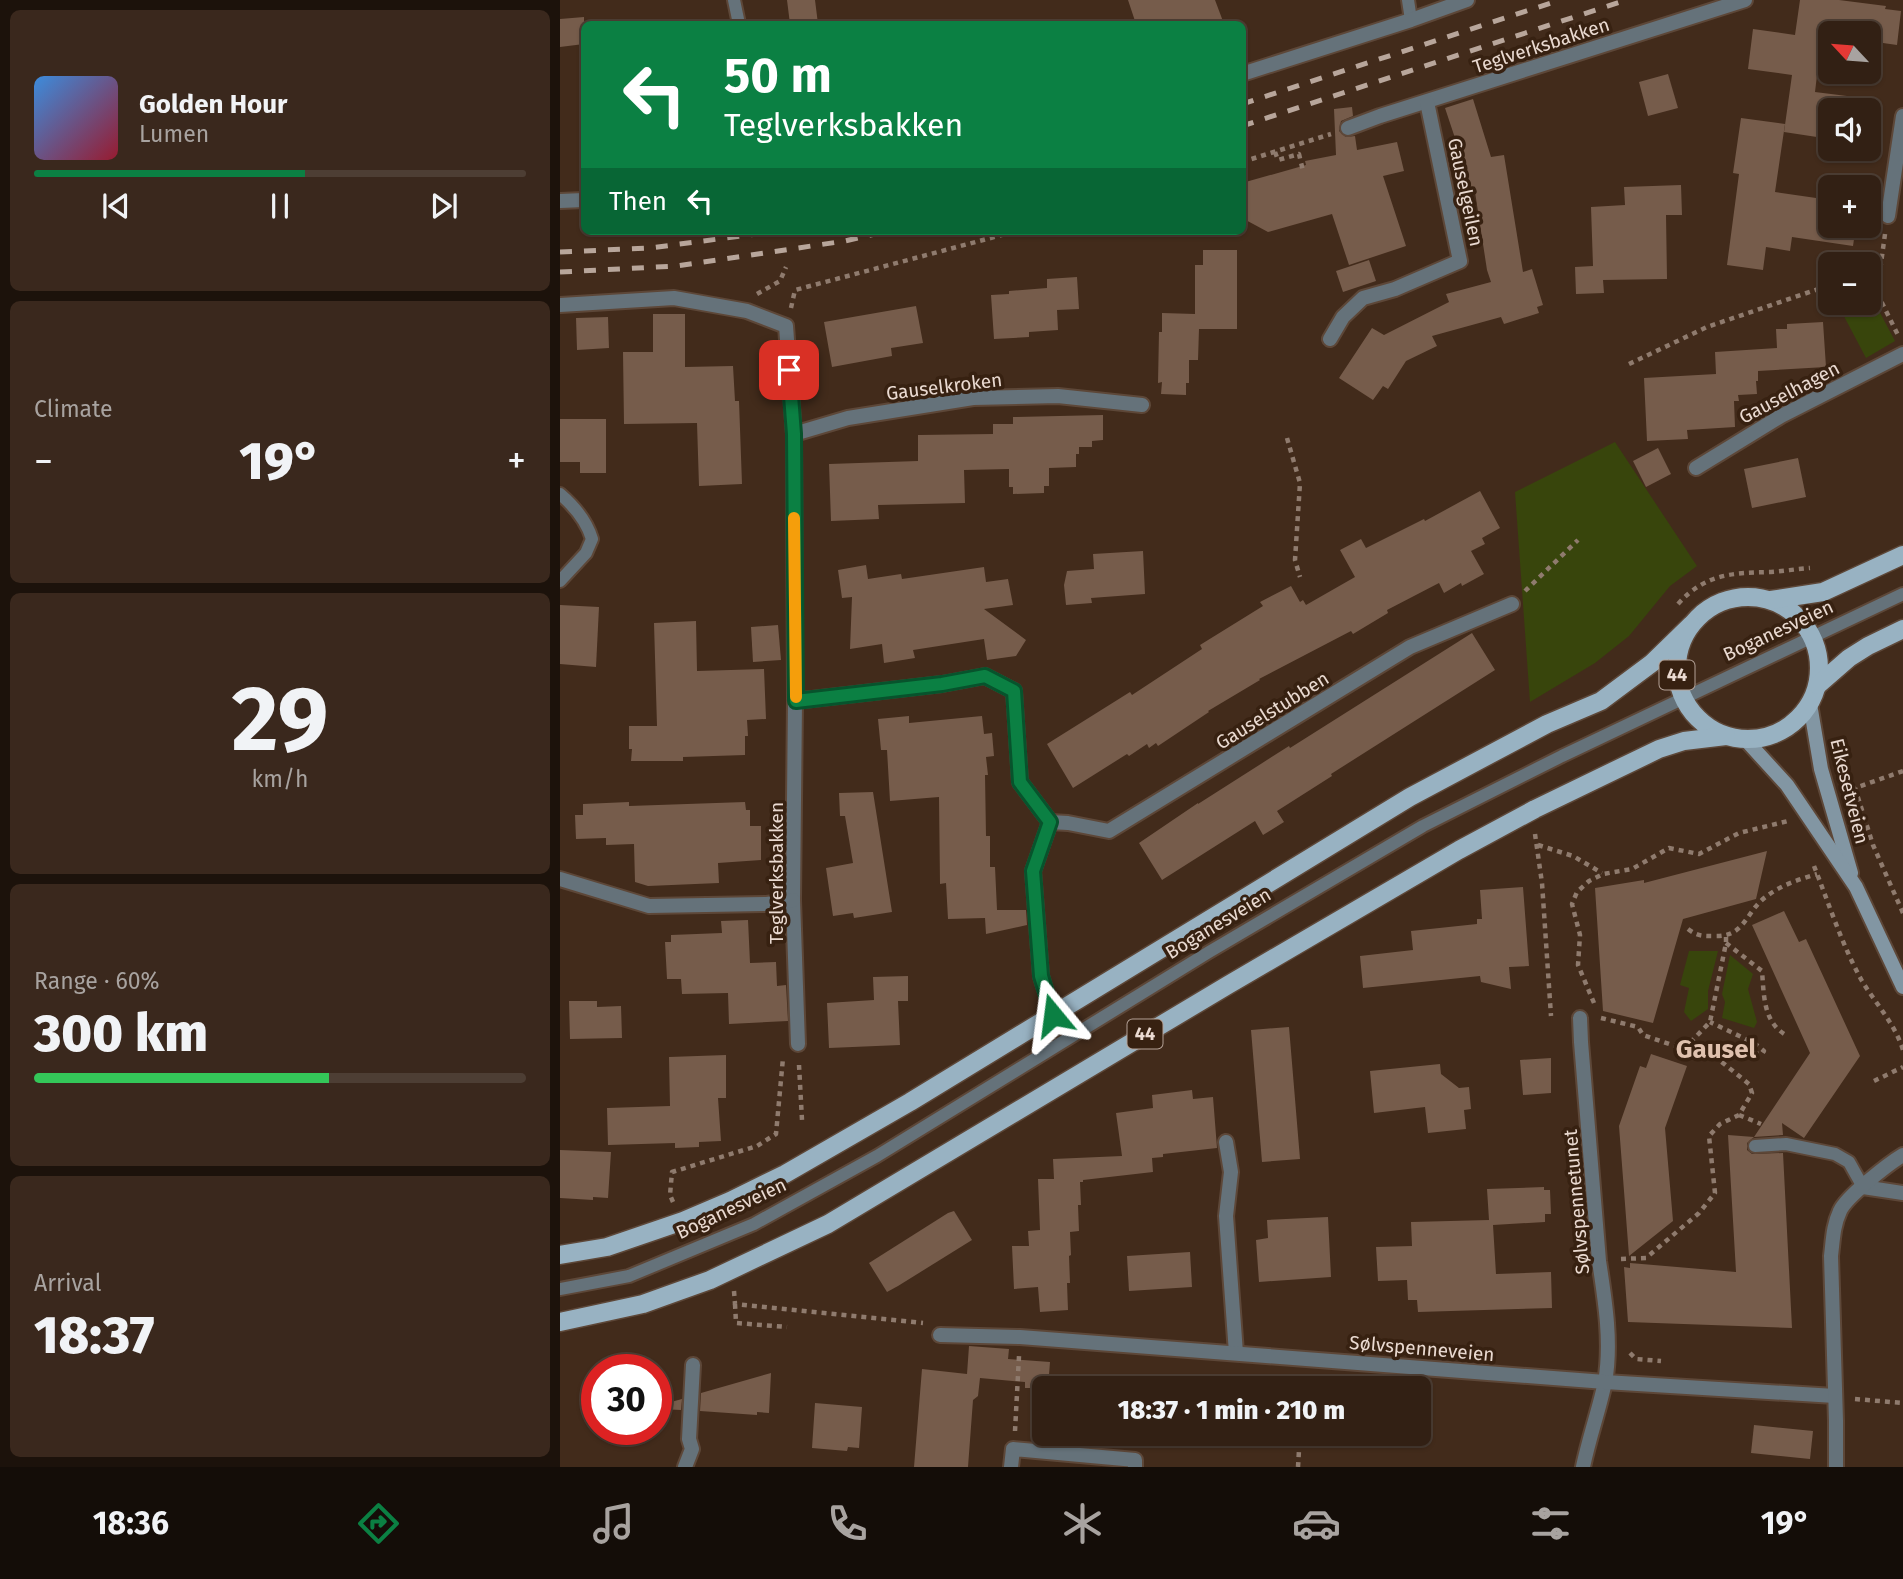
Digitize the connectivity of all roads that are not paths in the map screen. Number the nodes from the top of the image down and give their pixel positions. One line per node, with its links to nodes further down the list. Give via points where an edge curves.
1 (734, 0): 6 (lane)
2 (1408, 0): 5 (lane)
3 (1467, 0): 5 (street)
4 (1745, 0): 8 (street, Teglverksbakken)
5 (1411, 20): 7 (street)
6 (738, 21)
7 (1246, 73)
8 (1427, 102): 10 (street, Teglverksbakken); 15 (street, Gauselgeilen, via 1460,261 1363,298 1343,317)
9 (1903, 116): 13 (street)
10 (1348, 128)
11 (581, 200): 12 (street)
12 (560, 201)
13 (1888, 216)
14 (560, 305): 18 (street, Teglverksbakken, via 674,298 747,311 786,326)
15 (1330, 339)
16 (1903, 354): 19 (street, Gauselhagen, via 1781,416)
17 (1142, 405): 18 (street, Gauselkroken, via 1058,396 973,398 848,418)
18 (794, 434): 31 (street, Teglverksbakken)
19 (1696, 468)
20 (560, 494): 22 (lane, via 589,528 592,539 586,553)
21 (1903, 555): 24 (main road, 44, via 1823,592)
22 (560, 581)
23 (1903, 594): 28 (lane, Boganesveien)
24 (1771, 600): 26 (main road, 44, via 1727,599 1707,609); 28 (main road, 44, via 1788,608)
25 (1512, 604): 35 (street, Gauselstubben, via 1410,648 1109,831)
26 (1691, 625): 30 (main road, 44, via 1679,648 1677,673); 40 (main road, Boganesveien / 44, via 1652,663 1601,701 1547,724 1410,797)
27 (1903, 629): 29 (main road, 44, via 1849,658)
28 (1813, 637): 29 (main road, 44, via 1819,660); 30 (lane, Boganesveien)
29 (1818, 685): 32 (main road, 44)
30 (1683, 698): 33 (main road, 44, via 1694,715); 49 (lane, Boganesveien, via 1423,826 877,1156 754,1224 629,1276)
31 (796, 701): 35 (street, via 985,676 1014,691 1020,782); 38 (street, Teglverksbakken)
32 (1810, 704): 34 (main road, 44, via 1782,731); 37 (main road, Eikesetveien, via 1821,769)
33 (1726, 736): 34 (main road, 44); 50 (main road, 44, via 1659,749 1513,820 828,1224 710,1280 643,1304)
34 (1745, 739): 37 (main road, Eikesetveien, via 1787,785)
35 (1050, 822): 40 (street, via 1033,871 1041,976)
36 (560, 879): 38 (street, via 649,906)
37 (1856, 887): 39 (main road, Eikesetveien)
38 (793, 900): 42 (street, Teglverksbakken)
39 (1903, 987)
40 (1053, 1015): 48 (main road, Boganesveien / 44, via 785,1174 730,1201 607,1247)
41 (1580, 1018): 54 (street, Sølvspennetunet, via 1607,1329)
42 (798, 1044)
43 (1226, 1142): 52 (street, via 1231,1172 1226,1216)
44 (1755, 1146): 46 (lane, via 1786,1143 1835,1154 1849,1162)
45 (1903, 1156): 46 (street)
46 (1863, 1187): 47 (street); 55 (street, via 1840,1208 1833,1230)
47 (1903, 1193)
48 (560, 1255)
49 (560, 1289)
50 (560, 1322)
51 (940, 1335): 52 (street, Sølvspenneveien)
52 (1236, 1353): 54 (street, Sølvspenneveien)
53 (693, 1366): 56 (street, via 692,1449)
54 (1605, 1382): 55 (street, Sølvspenneveien); 59 (street)
55 (1835, 1396): 60 (street)
56 (685, 1467)
57 (1012, 1467): 58 (street, via 1013,1449 1135,1460)
58 (1135, 1467)
59 (1583, 1467)
60 (1836, 1467)

